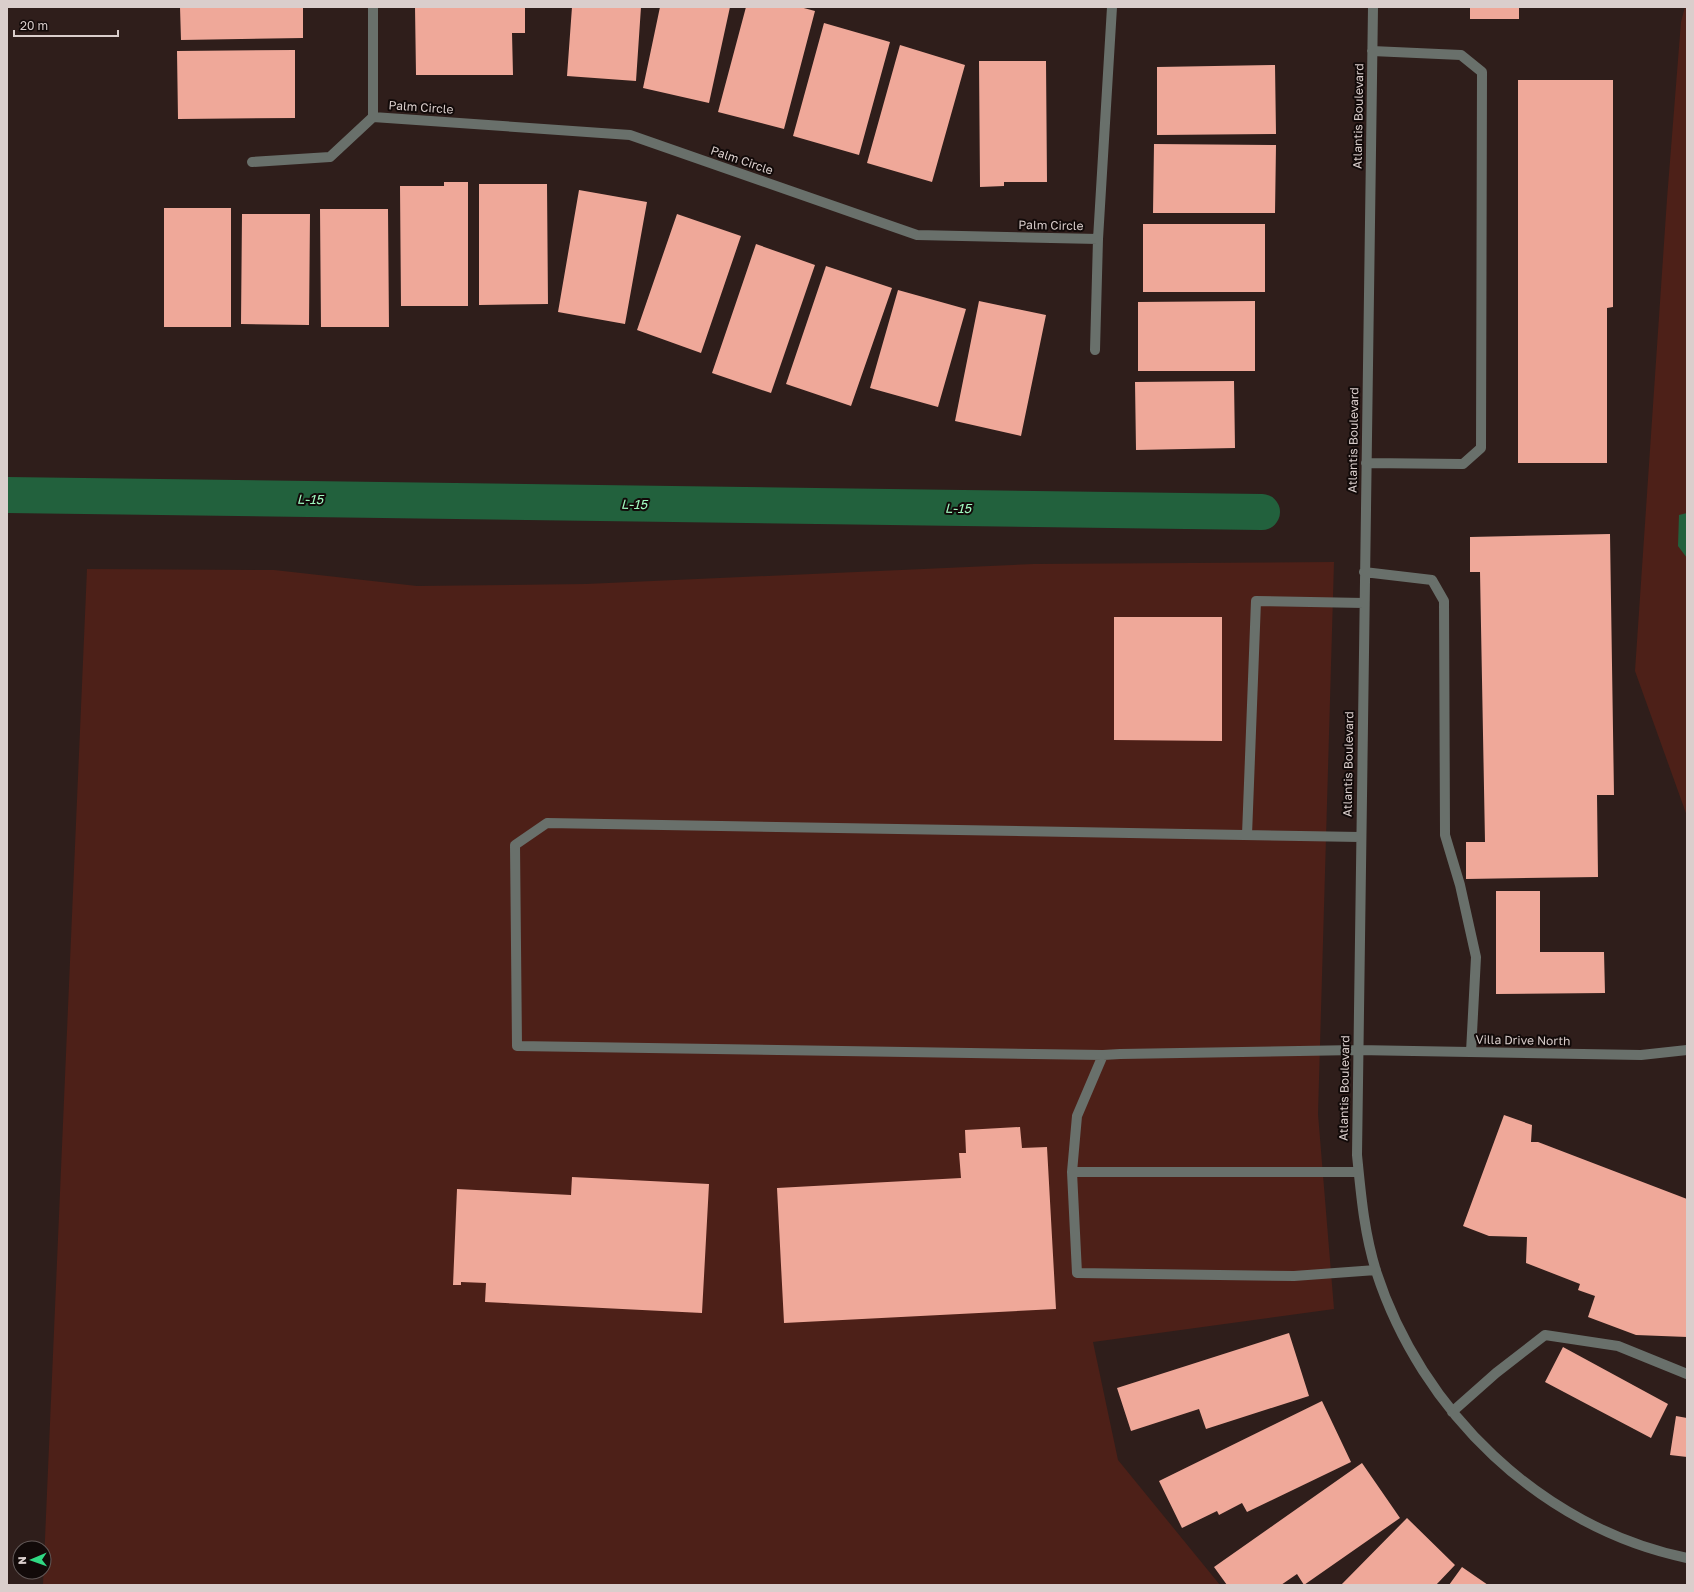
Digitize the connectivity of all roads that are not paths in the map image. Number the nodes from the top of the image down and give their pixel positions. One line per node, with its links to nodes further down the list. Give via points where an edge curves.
1 (373, 7): 5 (street, Palm Circle)
2 (1112, 7): 7 (street, Palm Circle)
3 (1372, 7): 4 (street, Atlantis Boulevard)
4 (1372, 51): 9 (street, Atlantis Boulevard); 9 (street, via 1461,55 1482,72 1481,448 1463,464)
5 (373, 117): 6 (street, Palm Circle, via 330,157); 7 (street, Palm Circle, via 630,135 917,235)
6 (252, 162)
7 (1098, 239): 8 (street, Palm Circle)
8 (1095, 350)
9 (1366, 463): 10 (street, Atlantis Boulevard)
10 (1364, 572): 11 (street, Atlantis Boulevard); 16 (street, via 1432,580 1444,601 1445,835 1460,885 1476,957)
11 (1364, 603): 12 (street, via 1256,601); 13 (street, Atlantis Boulevard)
12 (1247, 835): 13 (street); 17 (street, Villa Drive North, via 547,823 515,845 517,1046)
13 (1360, 837): 14 (street, Atlantis Boulevard)
14 (1358, 1050): 16 (street, Villa Drive North); 17 (street, Villa Drive North); 19 (street, Atlantis Boulevard)
15 (1687, 1050): 16 (street, Villa Drive North, via 1641,1054)
16 (1471, 1052)
17 (1103, 1055): 18 (street, via 1077,1116)
18 (1072, 1172): 19 (street); 20 (street, via 1077,1274 1294,1276)
19 (1358, 1172): 20 (street, Atlantis Boulevard, via 1362,1214)
20 (1376, 1270): 22 (street, Atlantis Boulevard, via 1397,1325 1418,1364)
21 (1687, 1374): 22 (street, via 1618,1346 1546,1335 1496,1373)
22 (1452, 1412): 23 (street, Atlantis Boulevard, via 1492,1455 1561,1508 1614,1535 1669,1555)
23 (1687, 1558)

